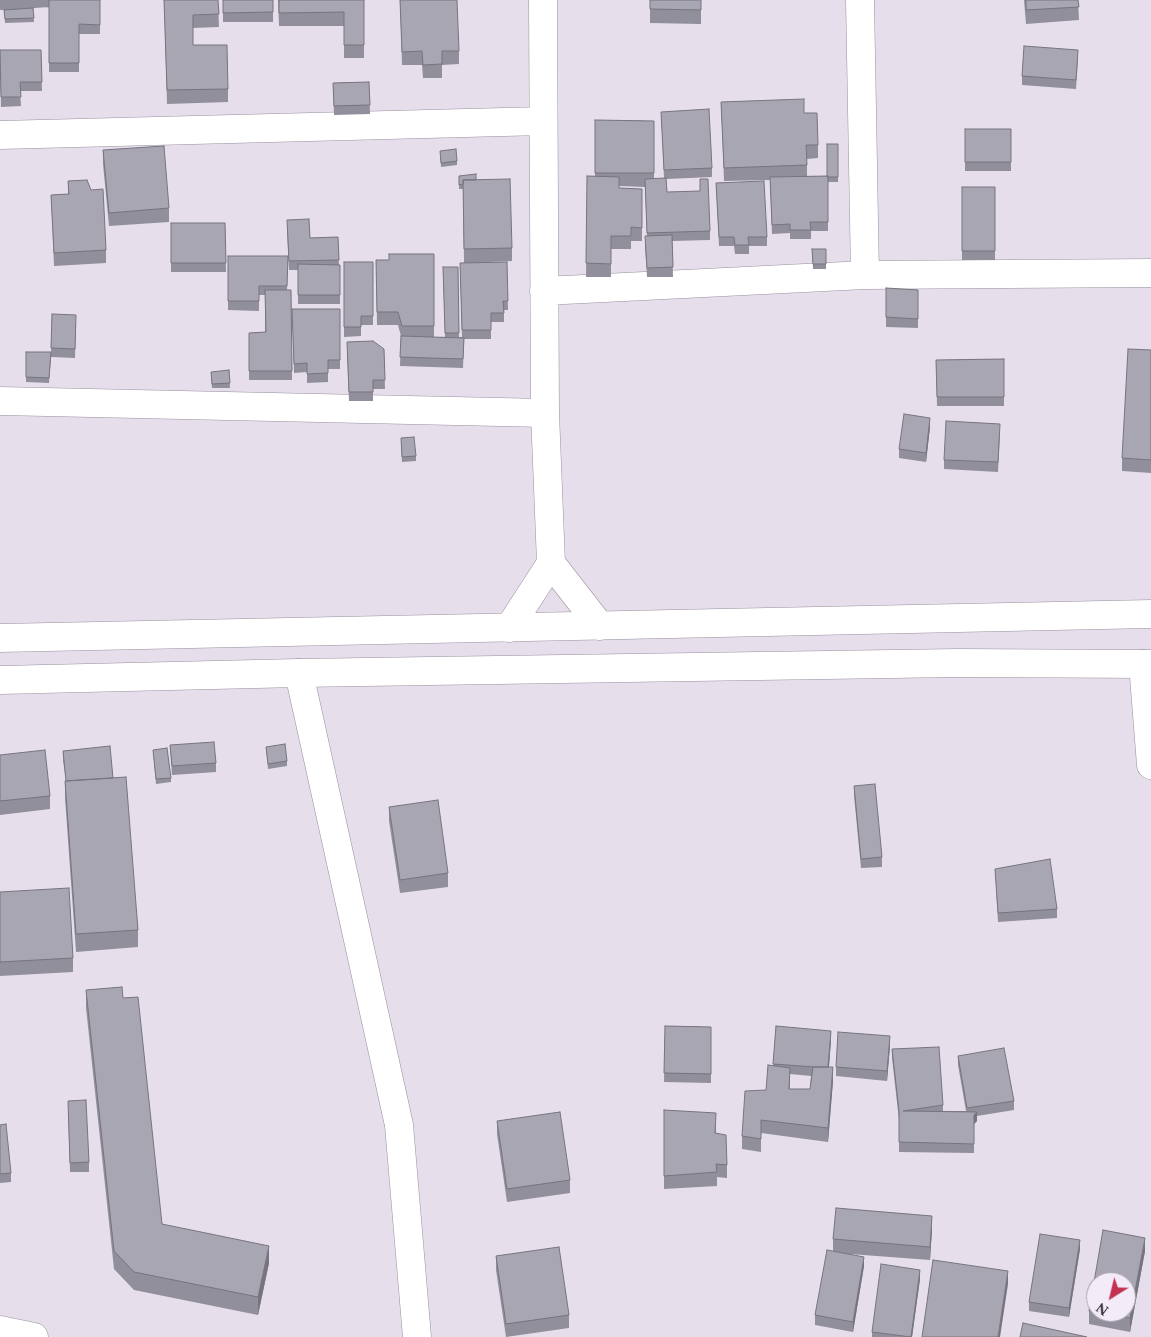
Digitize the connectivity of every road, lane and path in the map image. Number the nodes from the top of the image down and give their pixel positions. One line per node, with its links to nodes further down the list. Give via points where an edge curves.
1 (542, 0): 3 (street)
2 (860, 0): 6 (street)
3 (543, 121): 4 (street); 7 (street)
4 (0, 135)
5 (1151, 272): 6 (street)
6 (865, 275): 7 (street)
7 (544, 291): 9 (street)
8 (0, 401): 9 (street)
9 (545, 413): 10 (street)
10 (551, 563): 13 (street); 14 (street)
11 (1151, 614): 12 (street)
12 (953, 619): 13 (street); 16 (street)
13 (600, 626): 14 (street)
14 (509, 628): 15 (street)
15 (0, 638)
16 (957, 663): 17 (street); 18 (street)
17 (1147, 664): 20 (street)
18 (299, 673): 19 (street); 23 (street, via 399,1125)
19 (0, 680)
20 (1151, 765)
21 (0, 1330): 22 (street)
22 (34, 1337)
23 (416, 1337)

